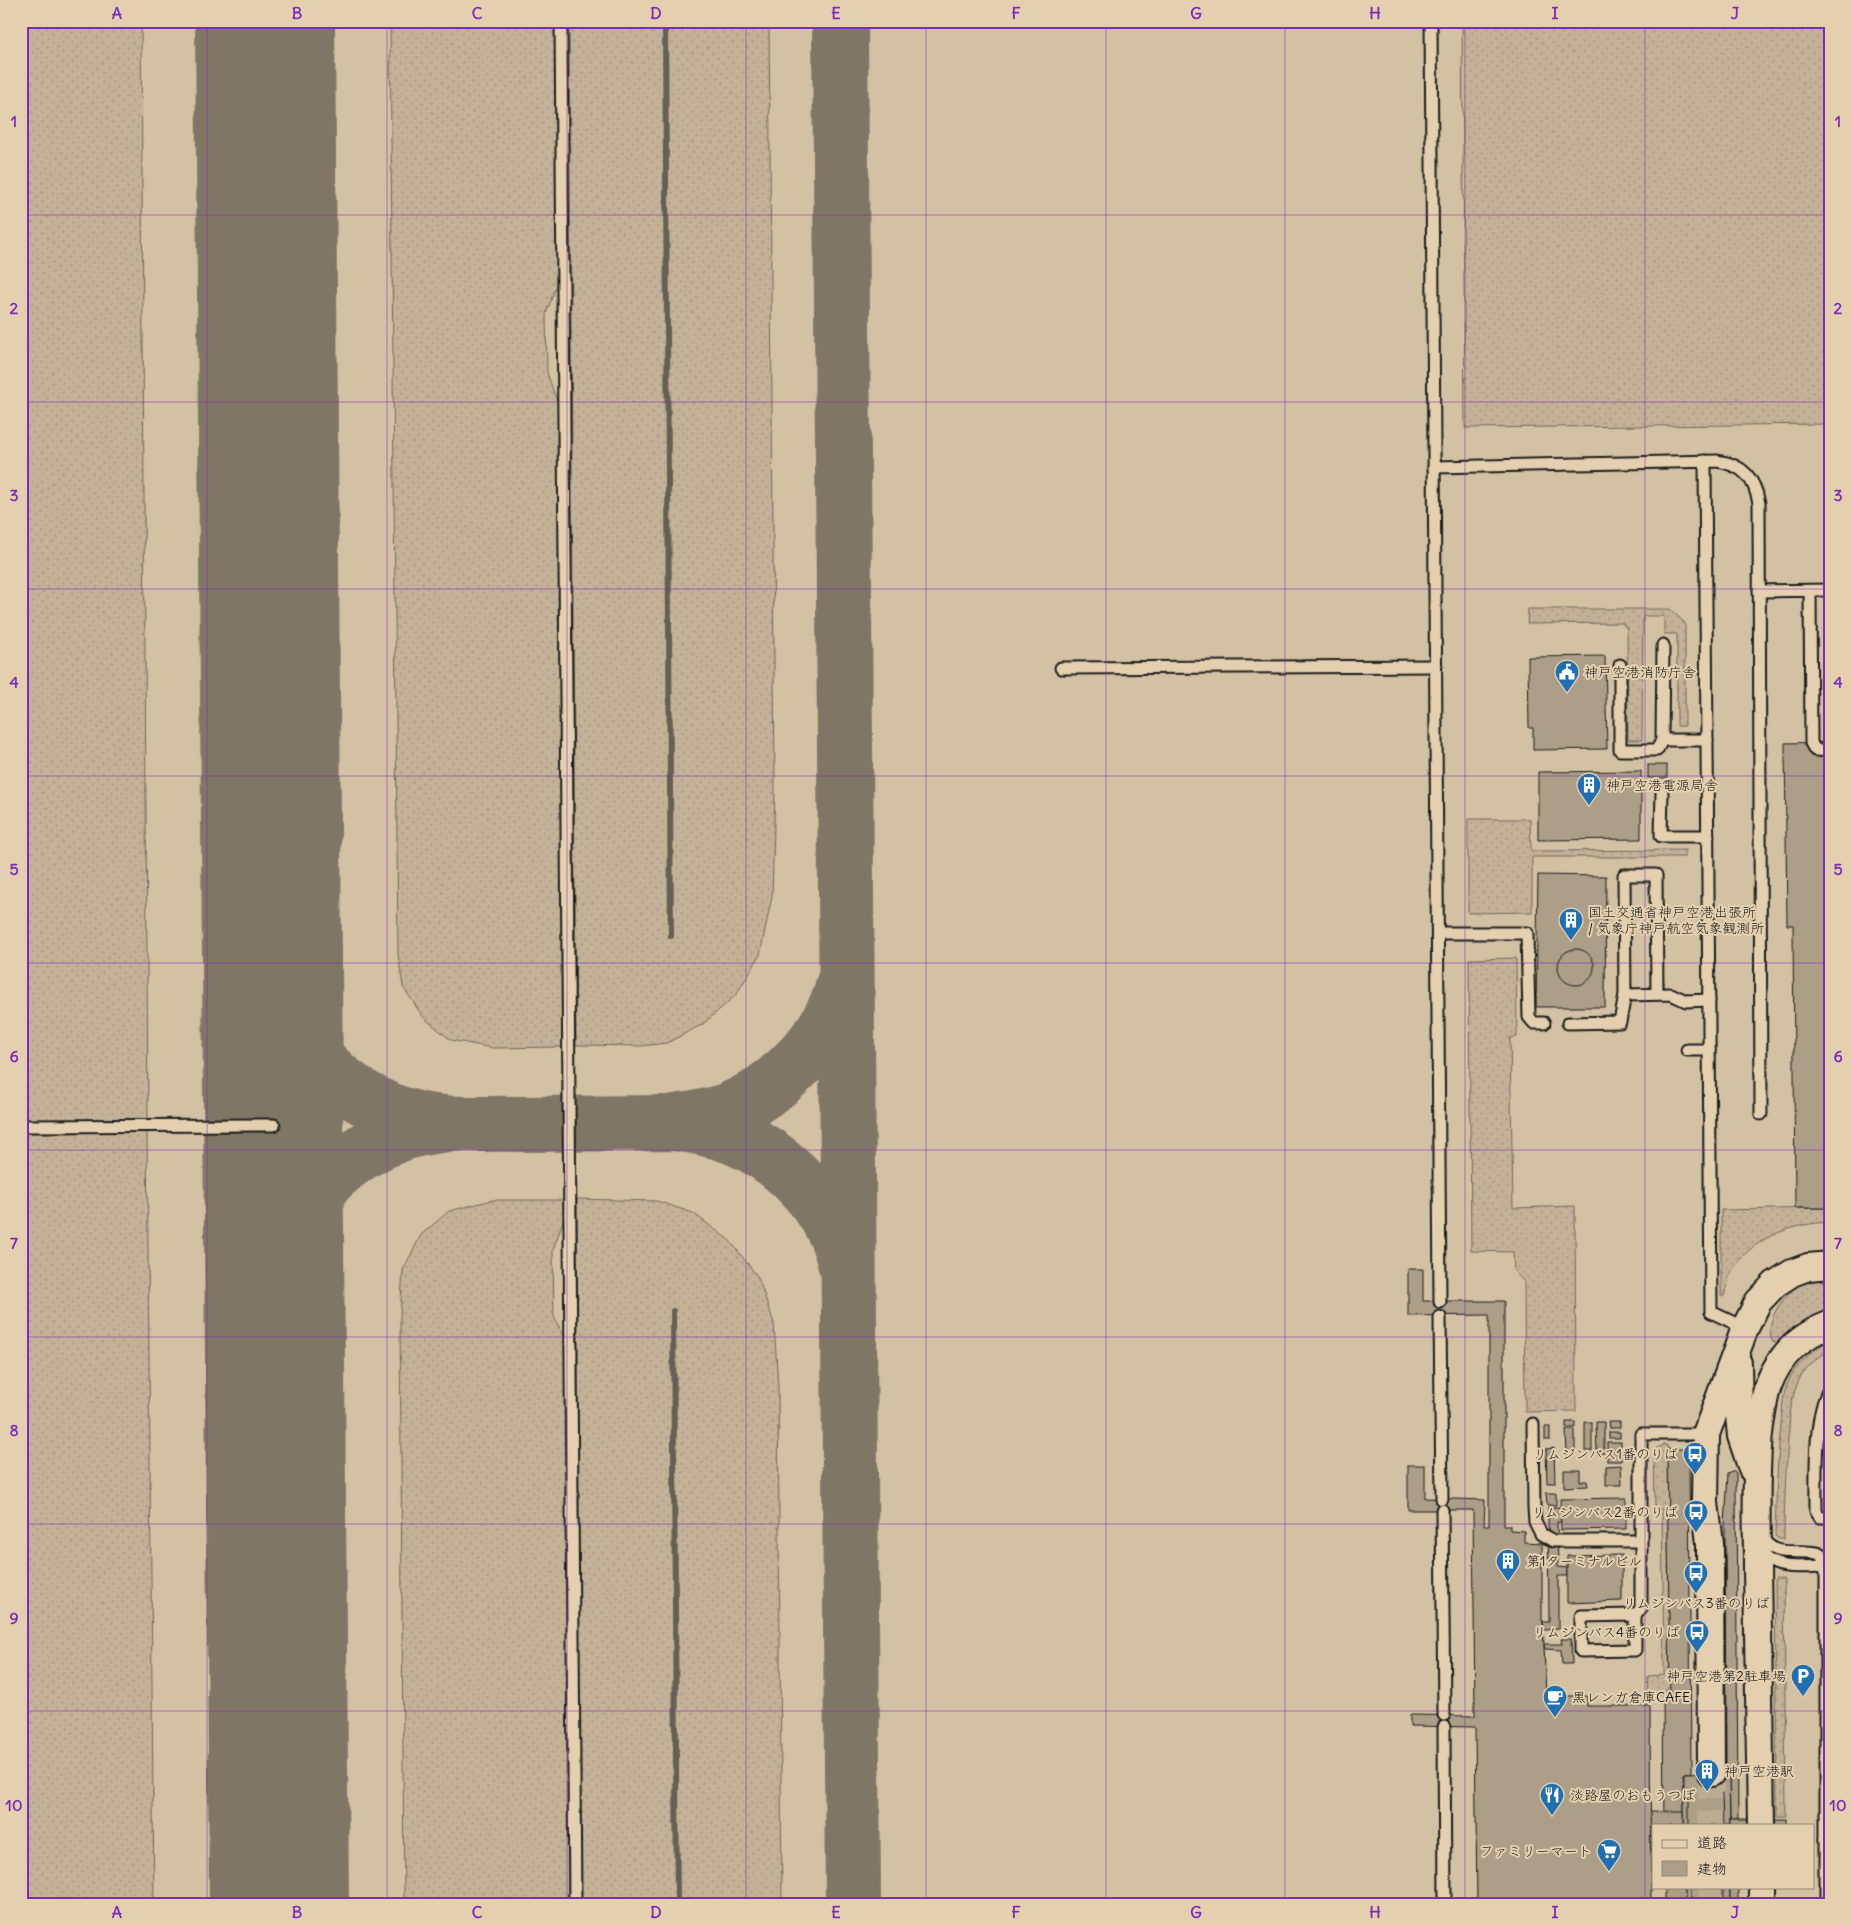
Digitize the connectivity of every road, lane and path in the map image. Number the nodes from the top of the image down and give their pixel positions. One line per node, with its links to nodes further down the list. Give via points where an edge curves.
1 (561, 21): 48 (lane)
2 (1431, 21): 4 (lane)
3 (1705, 461): 4 (lane); 7 (lane, via 1730,462 1745,473 1756,489 1759,503); 13 (lane)
4 (1434, 466): 10 (lane)
5 (1810, 590): 6 (lane); 7 (lane); 14 (lane, via 1811,743 1815,750)
6 (1831, 590)
7 (1759, 591): 25 (lane)
8 (1662, 645): 12 (lane)
9 (1620, 665): 12 (lane, via 1620,750 1657,750)
10 (1436, 666): 11 (lane); 17 (lane)
11 (1061, 668)
12 (1662, 740): 13 (lane)
13 (1707, 740): 16 (lane)
14 (1831, 751)
15 (1662, 792): 16 (lane, via 1662,836)
16 (1708, 836): 20 (lane)
17 (1438, 934): 22 (lane, via 1527,933 1529,1017 1534,1023); 29 (lane)
18 (1657, 994): 19 (lane); 19 (lane, via 1656,875 1624,875); 20 (lane, via 1671,994 1686,1001)
19 (1625, 995): 21 (lane, via 1620,1022)
20 (1709, 1000): 24 (lane)
21 (1568, 1022)
22 (1544, 1023)
23 (1687, 1050): 24 (lane)
24 (1709, 1050): 32 (lane, via 1711,1312)
25 (1761, 1114)
26 (274, 1125): 27 (lane)
27 (21, 1126)
28 (1831, 1265): 32 (street, via 1808,1267 1775,1284 1758,1302)
29 (1440, 1302)
30 (1440, 1317): 49 (lane)
31 (1831, 1324): 36 (street, via 1801,1338 1776,1367 1762,1411)
32 (1742, 1337): 35 (street); 36 (street, via 1739,1416 1741,1436)
33 (1831, 1386): 37 (lane, via 1819,1425 1816,1511 1820,1517)
34 (1533, 1424): 39 (lane, via 1534,1508 1541,1534 1553,1541)
35 (1706, 1434): 39 (lane, via 1641,1434); 43 (street)
36 (1756, 1482): 38 (street)
37 (1831, 1517)
38 (1757, 1534): 40 (lane, via 1775,1550 1821,1554); 40 (lane, via 1764,1557 1781,1566); 45 (street)
39 (1640, 1541): 41 (lane, via 1641,1609)
40 (1826, 1566): 42 (lane)
41 (1634, 1615): 41 (lane, via 1635,1650 1581,1651 1581,1616)
42 (1828, 1763): 44 (lane)
43 (1711, 1773)
44 (1828, 1810): 46 (lane)
45 (1761, 1824)
46 (1828, 1838): 51 (lane)
47 (1762, 1888): 50 (street)
48 (575, 1905)
49 (1445, 1905)
50 (1762, 1905)
51 (1826, 1905)

